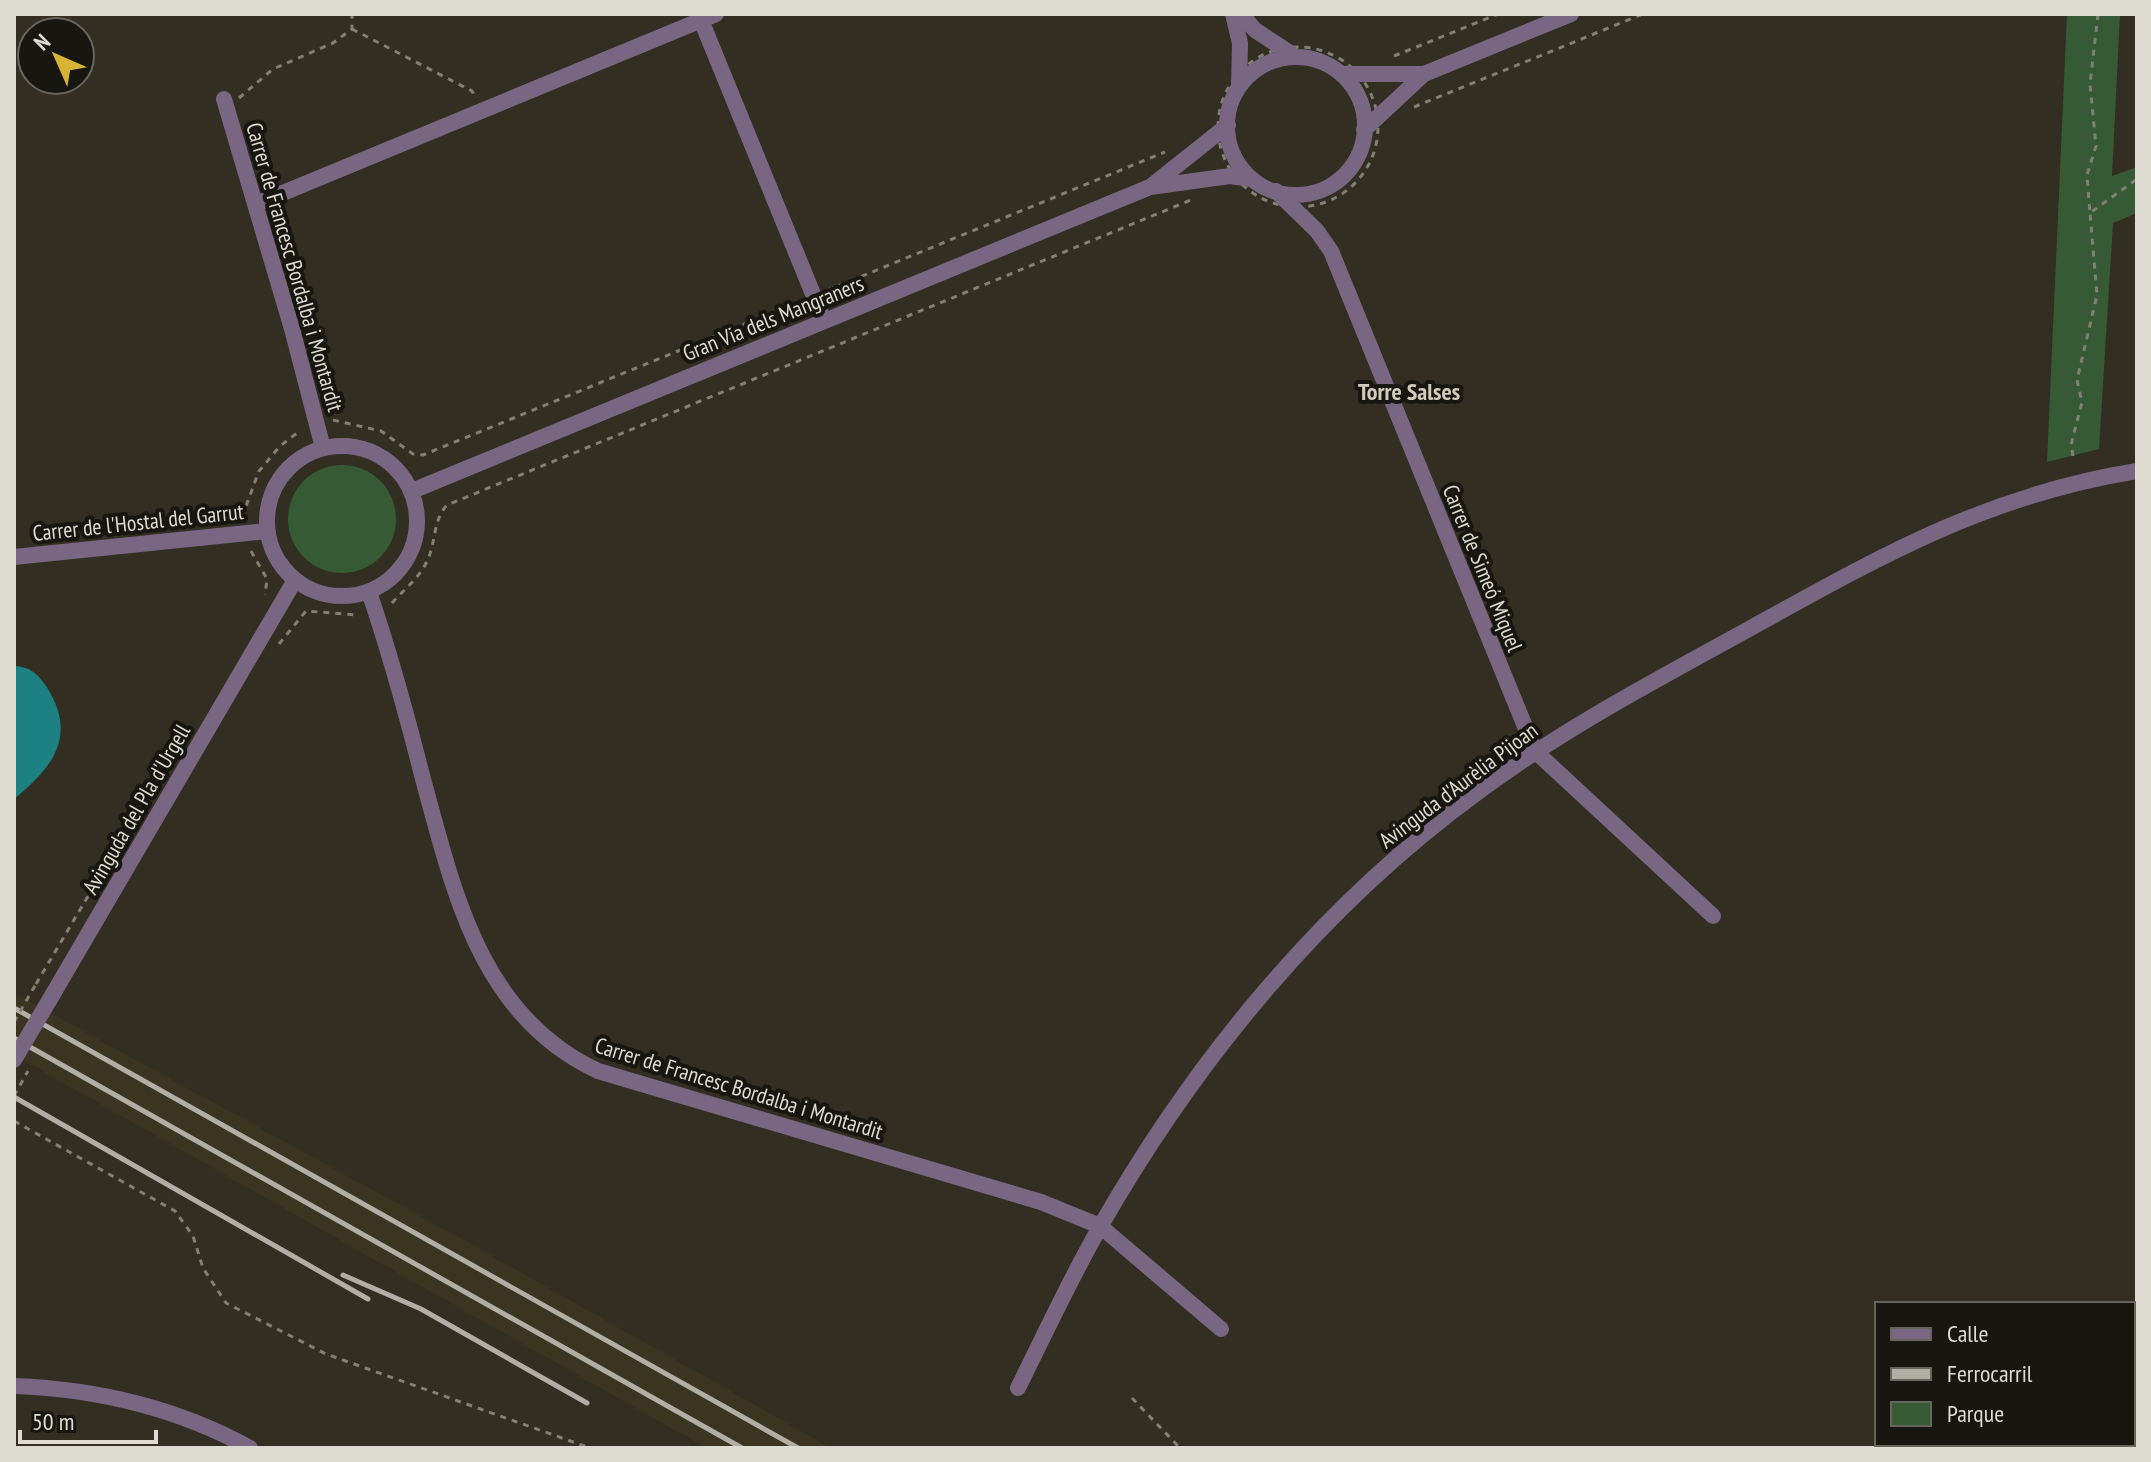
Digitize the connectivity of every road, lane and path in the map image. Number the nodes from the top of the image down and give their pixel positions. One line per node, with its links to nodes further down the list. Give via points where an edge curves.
1 (352, 14): 9 (path)
2 (1233, 14): 14 (street, via 1240,43)
3 (1241, 14): 10 (street)
4 (1498, 14): 11 (path)
5 (1571, 14): 13 (street, Gran Via dels Mangraners)
6 (1643, 14): 16 (path)
7 (2098, 14): 30 (path, via 2090,84 2096,146 2087,175)
8 (708, 17): 17 (street); 31 (street)
9 (352, 29): 15 (path, via 273,69); 17 (path, via 472,91)
10 (1289, 52): 12 (street, Gran Via dels Mangraners); 12 (path, via 1305,46 1328,51); 14 (street); 14 (path, via 1259,56)
11 (1386, 60)
12 (1348, 67): 13 (street, Gran Via dels Mangraners); 19 (path, via 1374,101); 20 (street)
13 (1424, 74): 19 (street, Gran Via dels Mangraners)
14 (1239, 79): 18 (street); 18 (path, via 1227,89)
15 (225, 104): 28 (street, Carrer de Francesc Bordalba i Montardit)
16 (1412, 108)
17 (482, 111): 28 (street)
18 (1218, 123): 23 (path); 24 (street); 25 (street, Gran Via dels Mangraners)
19 (1381, 125): 20 (street, Gran Via dels Mangraners); 20 (path); 20 (path)
20 (1370, 136): 26 (street, Gran Via dels Mangraners, via 1330,185 1298,194); 29 (path, via 1366,169 1348,190 1324,203)
21 (1175, 148): 31 (path)
22 (2137, 179): 30 (path)
23 (1233, 183): 24 (street, Gran Via dels Mangraners); 24 (path); 24 (path); 25 (street, Gran Via dels Mangraners)
24 (1251, 185): 26 (street, Gran Via dels Mangraners); 29 (path, via 1271,203)
25 (1150, 187): 32 (street, Gran Via dels Mangraners)
26 (1276, 191): 29 (street, Carrer de Simeó Miquel)
27 (1203, 194): 46 (path, via 447,505 437,519 428,561)
28 (256, 204): 35 (street, Carrer de Francesc Bordalba i Montardit)
29 (1294, 207): 49 (street, Carrer de Simeó Miquel, via 1331,251)
30 (2090, 213): 36 (path, via 2097,295 2078,368 2082,402)
31 (814, 295): 32 (street); 33 (path, via 423,455 413,454 381,431 336,422)
32 (824, 321): 38 (street, Gran Via dels Mangraners)
33 (329, 415)
34 (304, 423): 39 (path, via 267,460 244,513)
35 (323, 448): 38 (street, via 350,446 376,453 391,462); 40 (street, via 291,465 279,479 271,495)
36 (2073, 456)
37 (2137, 471): 49 (street, Avinguda d'Aurèlia Pijoan, via 2019,498 1906,543)
38 (412, 491): 44 (street, via 417,510 412,550 401,568)
39 (234, 521)
40 (267, 531): 42 (street, Carrer de l'Hostal del Garrut); 43 (street, via 277,558)
41 (247, 547): 45 (path, via 268,584)
42 (14, 557)
43 (295, 580): 44 (street, via 330,596); 53 (street, Avinguda del Pla d'Urgell, bridge)
44 (369, 592): 55 (street, Carrer de Francesc Bordalba i Montardit, via 457,904 485,963 547,1040 581,1063 631,1082 1041,1202)
45 (258, 607)
46 (390, 611)
47 (365, 618): 48 (path, via 306,611)
48 (277, 648)
49 (1535, 751): 51 (street, Carrer de Simeó Miquel); 55 (street, Avinguda d'Aurèlia Pijoan, via 1402,852 1286,966 1191,1086)
50 (147, 796): 52 (path, bridge)
51 (1713, 916)
52 (14, 1022)
53 (14, 1060)
54 (14, 1121): 61 (path, via 175,1211 226,1303 326,1354)
55 (1100, 1226): 56 (street, Carrer de Francesc Bordalba i Montardit); 58 (street, Avinguda d'Aurèlia Pijoan)
56 (1221, 1329)
57 (14, 1386): 60 (street, via 87,1392 140,1404)
58 (1018, 1388)
59 (1132, 1398): 62 (path)
60 (250, 1448)
61 (590, 1448)
62 (1180, 1448)

